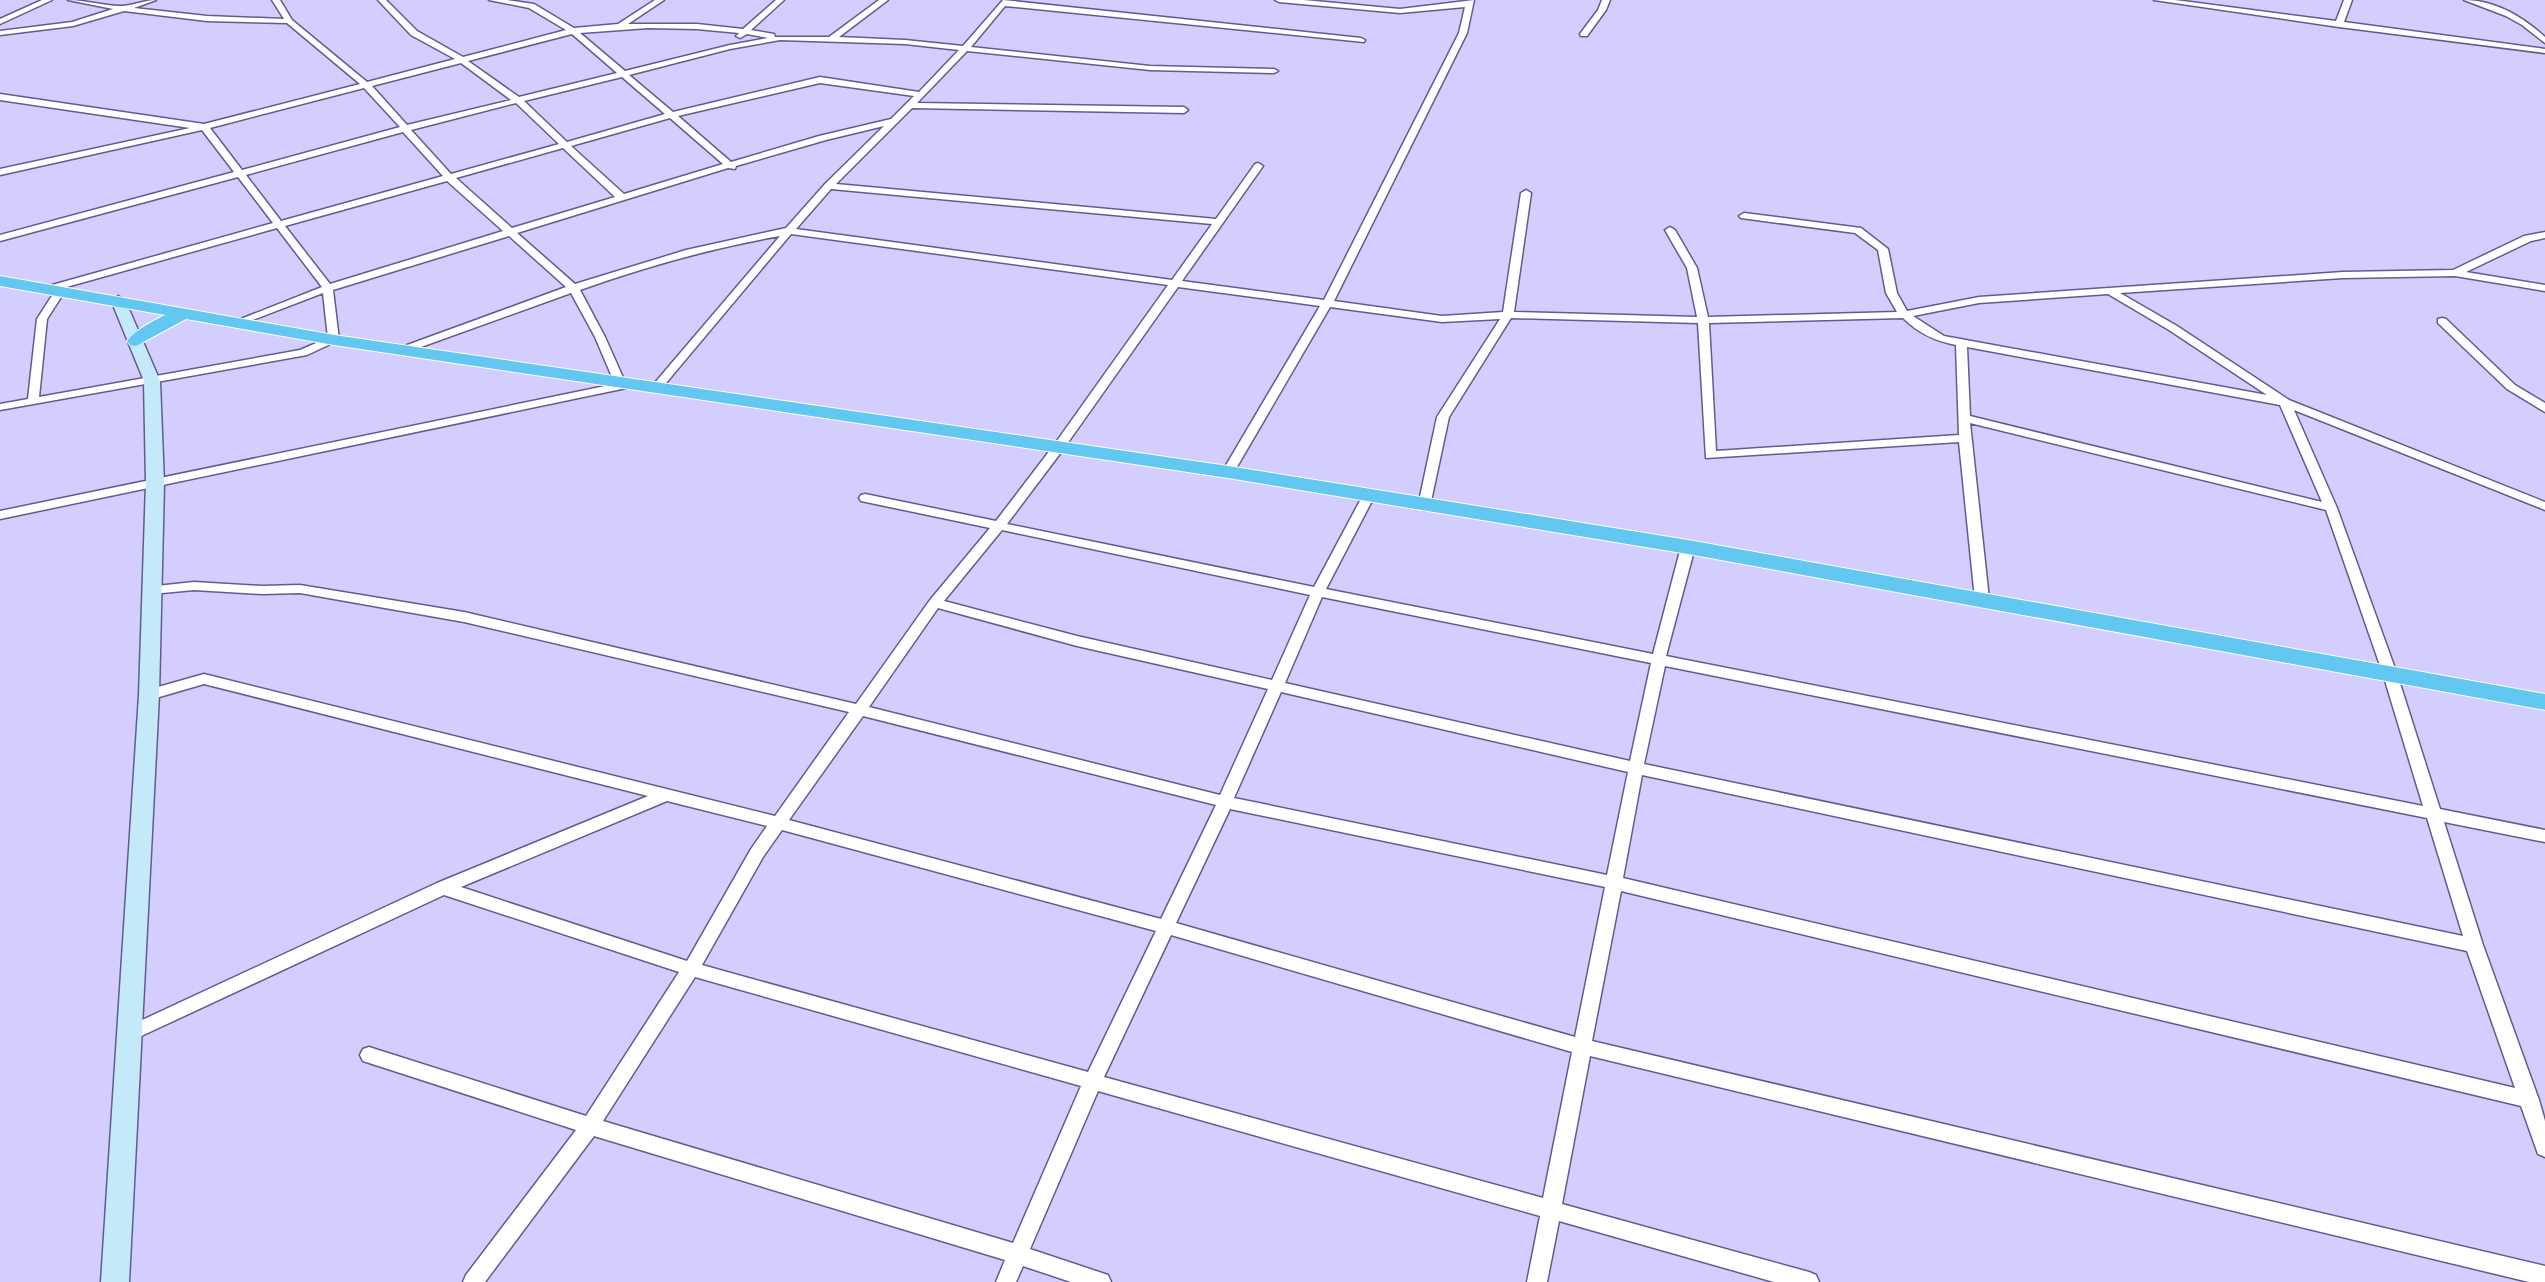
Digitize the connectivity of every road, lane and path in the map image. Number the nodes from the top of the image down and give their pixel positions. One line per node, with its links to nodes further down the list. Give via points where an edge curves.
1 (48, 0): 23 (street)
2 (72, 0): 20 (street)
3 (152, 0): 20 (street)
4 (276, 0): 22 (street)
5 (382, 0): 37 (street, via 414,33)
6 (493, 0): 19 (street)
7 (540, 0): 19 (street)
8 (660, 0): 24 (street)
9 (780, 0): 27 (street)
10 (884, 0): 31 (street)
11 (1279, 0): 18 (street, via 1400,11)
12 (1606, 0): 29 (street)
13 (2158, 0): 21 (street)
14 (2250, 0): 21 (street)
15 (2348, 0): 25 (street)
16 (2468, 0): 33 (street, via 2509,14)
17 (1006, 2): 32 (street); 35 (street)
18 (1470, 2): 76 (street, via 1463,33)
19 (531, 6): 26 (street)
20 (122, 9): 22 (street, via 250,22); 28 (street, via 73,24)
21 (2248, 12): 25 (street)
22 (289, 21): 40 (street)
23 (0, 22)
24 (621, 24): 26 (street); 27 (street, via 691,24)
25 (2339, 25): 36 (street)
26 (573, 31): 37 (street); 39 (street)
27 (745, 31): 30 (street); 34 (street)
28 (0, 33)
29 (1584, 34)
30 (780, 38): 31 (street); 34 (street)
31 (832, 39): 35 (street)
32 (1361, 40)
33 (2545, 41)
34 (730, 47): 39 (street)
35 (962, 50): 38 (street, via 1150,68); 41 (street)
36 (2545, 51)
37 (462, 60): 40 (street); 43 (street)
38 (1274, 71)
39 (622, 74): 43 (street); 46 (street)
40 (366, 85): 48 (street); 49 (street)
41 (918, 94): 44 (street); 46 (street, via 820,80)
42 (0, 97): 48 (street)
43 (517, 100): 49 (street); 50 (street)
44 (908, 105): 45 (street); 47 (street)
45 (1184, 110)
46 (672, 115): 50 (street); 52 (street)
47 (891, 122): 52 (street, via 828,134); 56 (street)
48 (204, 127): 53 (street); 54 (street)
49 (404, 129): 54 (street); 55 (street)
50 (566, 145): 55 (street); 58 (street)
51 (1258, 166): 60 (street)
52 (732, 167): 58 (street)
53 (0, 172)
54 (240, 174): 61 (street); 66 (street)
55 (450, 178): 61 (street); 63 (street)
56 (828, 186): 60 (street); 64 (street)
57 (1526, 193): 78 (street)
58 (622, 198): 63 (street)
59 (1744, 216): 79 (street, via 1858,230 1883,249 1886,283)
60 (1219, 222): 69 (street)
61 (283, 226): 70 (street); 73 (street)
62 (1670, 230): 80 (street, via 1692,268)
63 (509, 231): 70 (street); 72 (street)
64 (788, 231): 69 (street); 72 (street, via 741,238); 89 (street)
65 (2545, 235): 67 (street, via 2528,238)
66 (0, 238)
67 (2455, 273): 71 (street); 74 (street, via 2343,275)
68 (0, 281): 73 (highway)
69 (1176, 281): 76 (street); 96 (street)
70 (328, 288): 82 (street); 83 (street)
71 (2545, 288)
72 (574, 289): 86 (street); 88 (street)
73 (55, 290): 75 (highway); 90 (street, via 42,319)
74 (2112, 293): 79 (street, via 1979,300); 91 (street)
75 (118, 300): 77 (highway); 84 (main road)
76 (1328, 302): 78 (street, via 1442,318); 97 (street)
77 (185, 313): 82 (highway); 84 (highway)
78 (1508, 315): 80 (street); 101 (street, via 1443,417)
79 (1904, 315): 80 (street); 85 (street, via 1926,332)
80 (1703, 320): 95 (street, via 1710,455)
81 (2442, 321): 93 (street, via 2511,387)
82 (238, 322): 83 (highway)
83 (334, 340): 86 (highway); 87 (street, via 303,353)
84 (136, 341): 87 (main road)
85 (1961, 344): 91 (street); 94 (street)
86 (403, 350): 88 (highway)
87 (152, 381): 90 (street); 98 (main road)
88 (626, 383): 89 (highway); 98 (street)
89 (657, 387): 96 (highway)
90 (33, 402): 92 (street)
91 (2285, 402): 102 (street); 103 (street)
92 (0, 407)
93 (2545, 408)
94 (1964, 418): 95 (street); 103 (street)
95 (1965, 438): 109 (street)
96 (1058, 448): 97 (highway); 105 (street)
97 (1228, 472): 99 (highway)
98 (155, 483): 104 (street); 107 (main road)
99 (1368, 497): 101 (highway); 108 (street)
100 (865, 498): 105 (street)
101 (1424, 506): 106 (highway)
102 (2545, 506)
103 (2331, 508): 112 (street)
104 (0, 515)
105 (999, 526): 108 (street); 110 (street)
106 (1688, 547): 109 (highway); 111 (street)
107 (152, 590): 114 (main road); 116 (street, via 194,586 300,589 436,611)
108 (1318, 593): 111 (street); 113 (street)
109 (1982, 599): 112 (highway)
110 (935, 603): 113 (street, via 1077,641); 116 (street)
111 (1659, 658): 117 (street); 120 (street)
112 (2389, 674): 115 (highway); 120 (street)
113 (1276, 685): 117 (street); 119 (street)
114 (149, 695): 118 (street, via 205,679); 128 (main road)
115 (2545, 702)
116 (861, 710): 119 (street); 121 (street)
117 (1636, 768): 123 (street); 126 (street)
118 (666, 795): 121 (street); 124 (street)
119 (1225, 802): 123 (street); 125 (street)
120 (2434, 814): 122 (street); 126 (street)
121 (778, 823): 125 (street); 127 (street)
122 (2545, 836)
123 (1616, 883): 129 (street); 132 (street)
124 (443, 888): 127 (street); 128 (street)
125 (1167, 927): 129 (street); 131 (street)
126 (2474, 944): 132 (street)
127 (691, 970): 131 (street); 133 (street)
128 (131, 1033): 138 (main road)
129 (1583, 1047): 135 (street); 137 (street)
130 (369, 1055): 133 (street)
131 (1093, 1081): 135 (street); 136 (street)
132 (2530, 1100): 134 (street)
133 (590, 1126): 136 (street); 139 (street)
134 (2545, 1148)
135 (1550, 1212): 142 (street); 143 (street)
136 (1019, 1255): 140 (street); 141 (street)
137 (2545, 1276)
138 (115, 1282)
139 (473, 1282)
140 (1006, 1282)
141 (1101, 1282)
142 (1536, 1282)
143 (1809, 1282)

